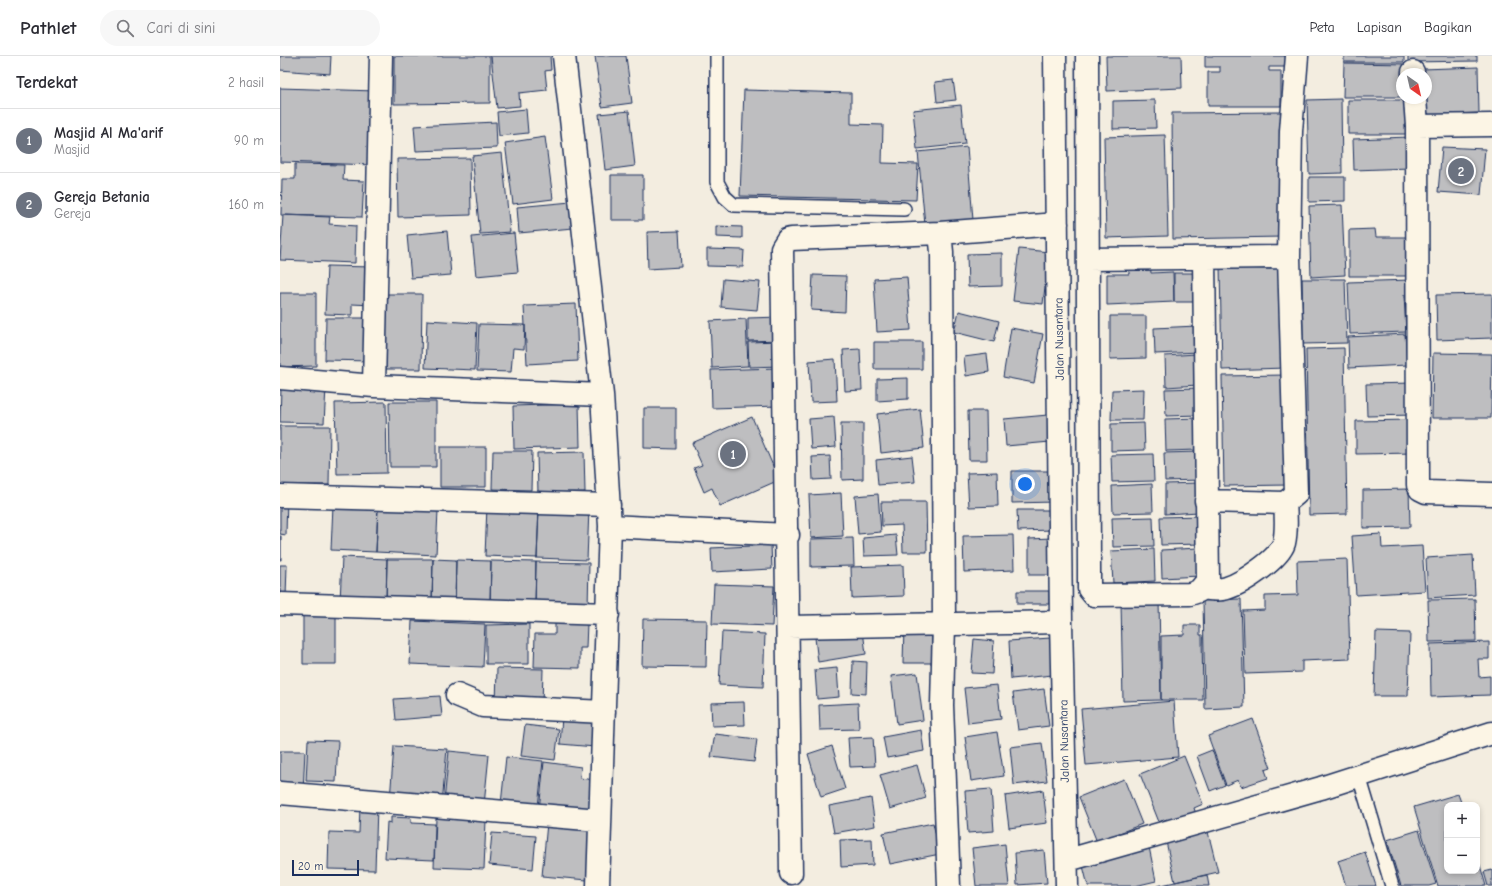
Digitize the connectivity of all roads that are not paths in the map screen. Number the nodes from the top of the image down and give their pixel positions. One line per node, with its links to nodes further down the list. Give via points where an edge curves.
1 (381, 56): 17 (street)
2 (564, 56): 18 (street)
3 (717, 56): 10 (lane, via 717,182 725,197 734,205)
4 (1055, 56): 11 (street, Jalan Nusantara)
5 (1087, 56): 14 (street)
6 (1296, 56): 13 (street, via 1291,131)
7 (1415, 104): 9 (street)
8 (1492, 124): 9 (street)
9 (1417, 126): 19 (street, via 1418,485 1426,492)
10 (904, 209)
11 (1057, 224): 12 (street); 28 (street, Jalan Nusantara)
12 (940, 234): 24 (street, via 791,239 787,240 782,248); 29 (street)
13 (1289, 257): 15 (street); 22 (street, via 1297,488 1296,494)
14 (1088, 258): 15 (street); 25 (street, via 1089,589 1092,594 1098,596 1190,594)
15 (1204, 258): 21 (street)
16 (280, 378): 17 (street)
17 (374, 386): 18 (street)
18 (602, 395): 23 (street)
19 (1492, 494)
20 (280, 496): 23 (street)
21 (1206, 501): 22 (street); 25 (street, via 1208,580)
22 (1285, 503): 25 (street, via 1286,531 1283,545 1267,564 1227,588)
23 (610, 515): 24 (street); 27 (street)
24 (788, 535): 30 (street)
25 (1202, 588)
26 (280, 604): 27 (street)
27 (608, 614): 32 (street)
28 (1061, 622): 29 (street); 37 (street, Jalan Nusantara)
29 (944, 624): 30 (street); 40 (street, via 942,705)
30 (788, 627): 38 (street)
31 (457, 696): 32 (street, via 483,706)
32 (604, 712): 36 (street)
33 (1492, 733): 34 (street)
34 (1359, 776): 37 (street); 42 (lane)
35 (280, 793): 36 (street)
36 (600, 820): 39 (street)
37 (1068, 860): 41 (street, Jalan Nusantara)
38 (791, 873)
39 (598, 886)
40 (949, 886)
41 (1067, 886)
42 (1392, 886)

